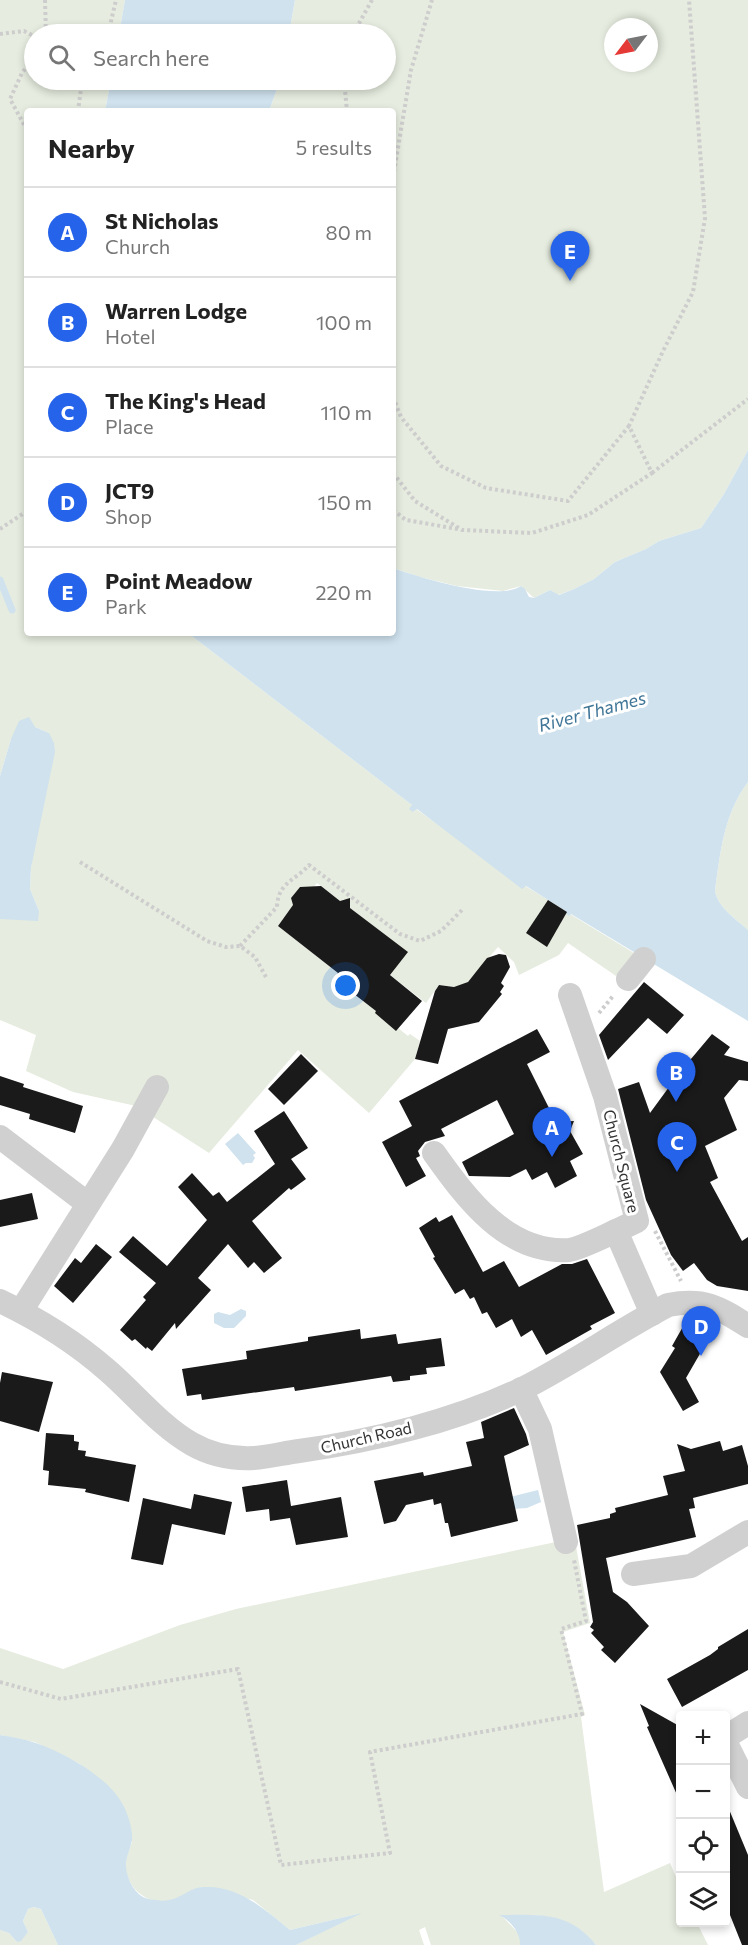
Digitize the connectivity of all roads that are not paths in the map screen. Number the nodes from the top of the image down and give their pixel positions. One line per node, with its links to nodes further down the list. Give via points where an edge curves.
1 (644, 959): 2 (street)
2 (628, 979)
3 (570, 995): 8 (street, Church Square, via 605,1096 637,1221)
4 (157, 1087): 7 (street)
5 (0, 1137): 7 (street)
6 (434, 1153): 8 (street, via 491,1222 512,1237 544,1249 572,1250)
7 (88, 1204): 9 (street)
8 (616, 1231): 10 (street, Church Square)
9 (10, 1306): 12 (street, Church Road, via 105,1368 192,1444 232,1457 254,1458 343,1444 462,1413)
10 (652, 1314): 11 (street, Church Road, via 668,1305 703,1303); 12 (street, Church Road)
11 (748, 1326)
12 (521, 1389): 14 (street, via 540,1430)
13 (748, 1532): 15 (street, via 692,1566)
14 (566, 1542)
15 (633, 1574)
16 (748, 1723): 17 (street)
17 (730, 1734)
18 (730, 1751): 19 (street)
19 (748, 1786)

